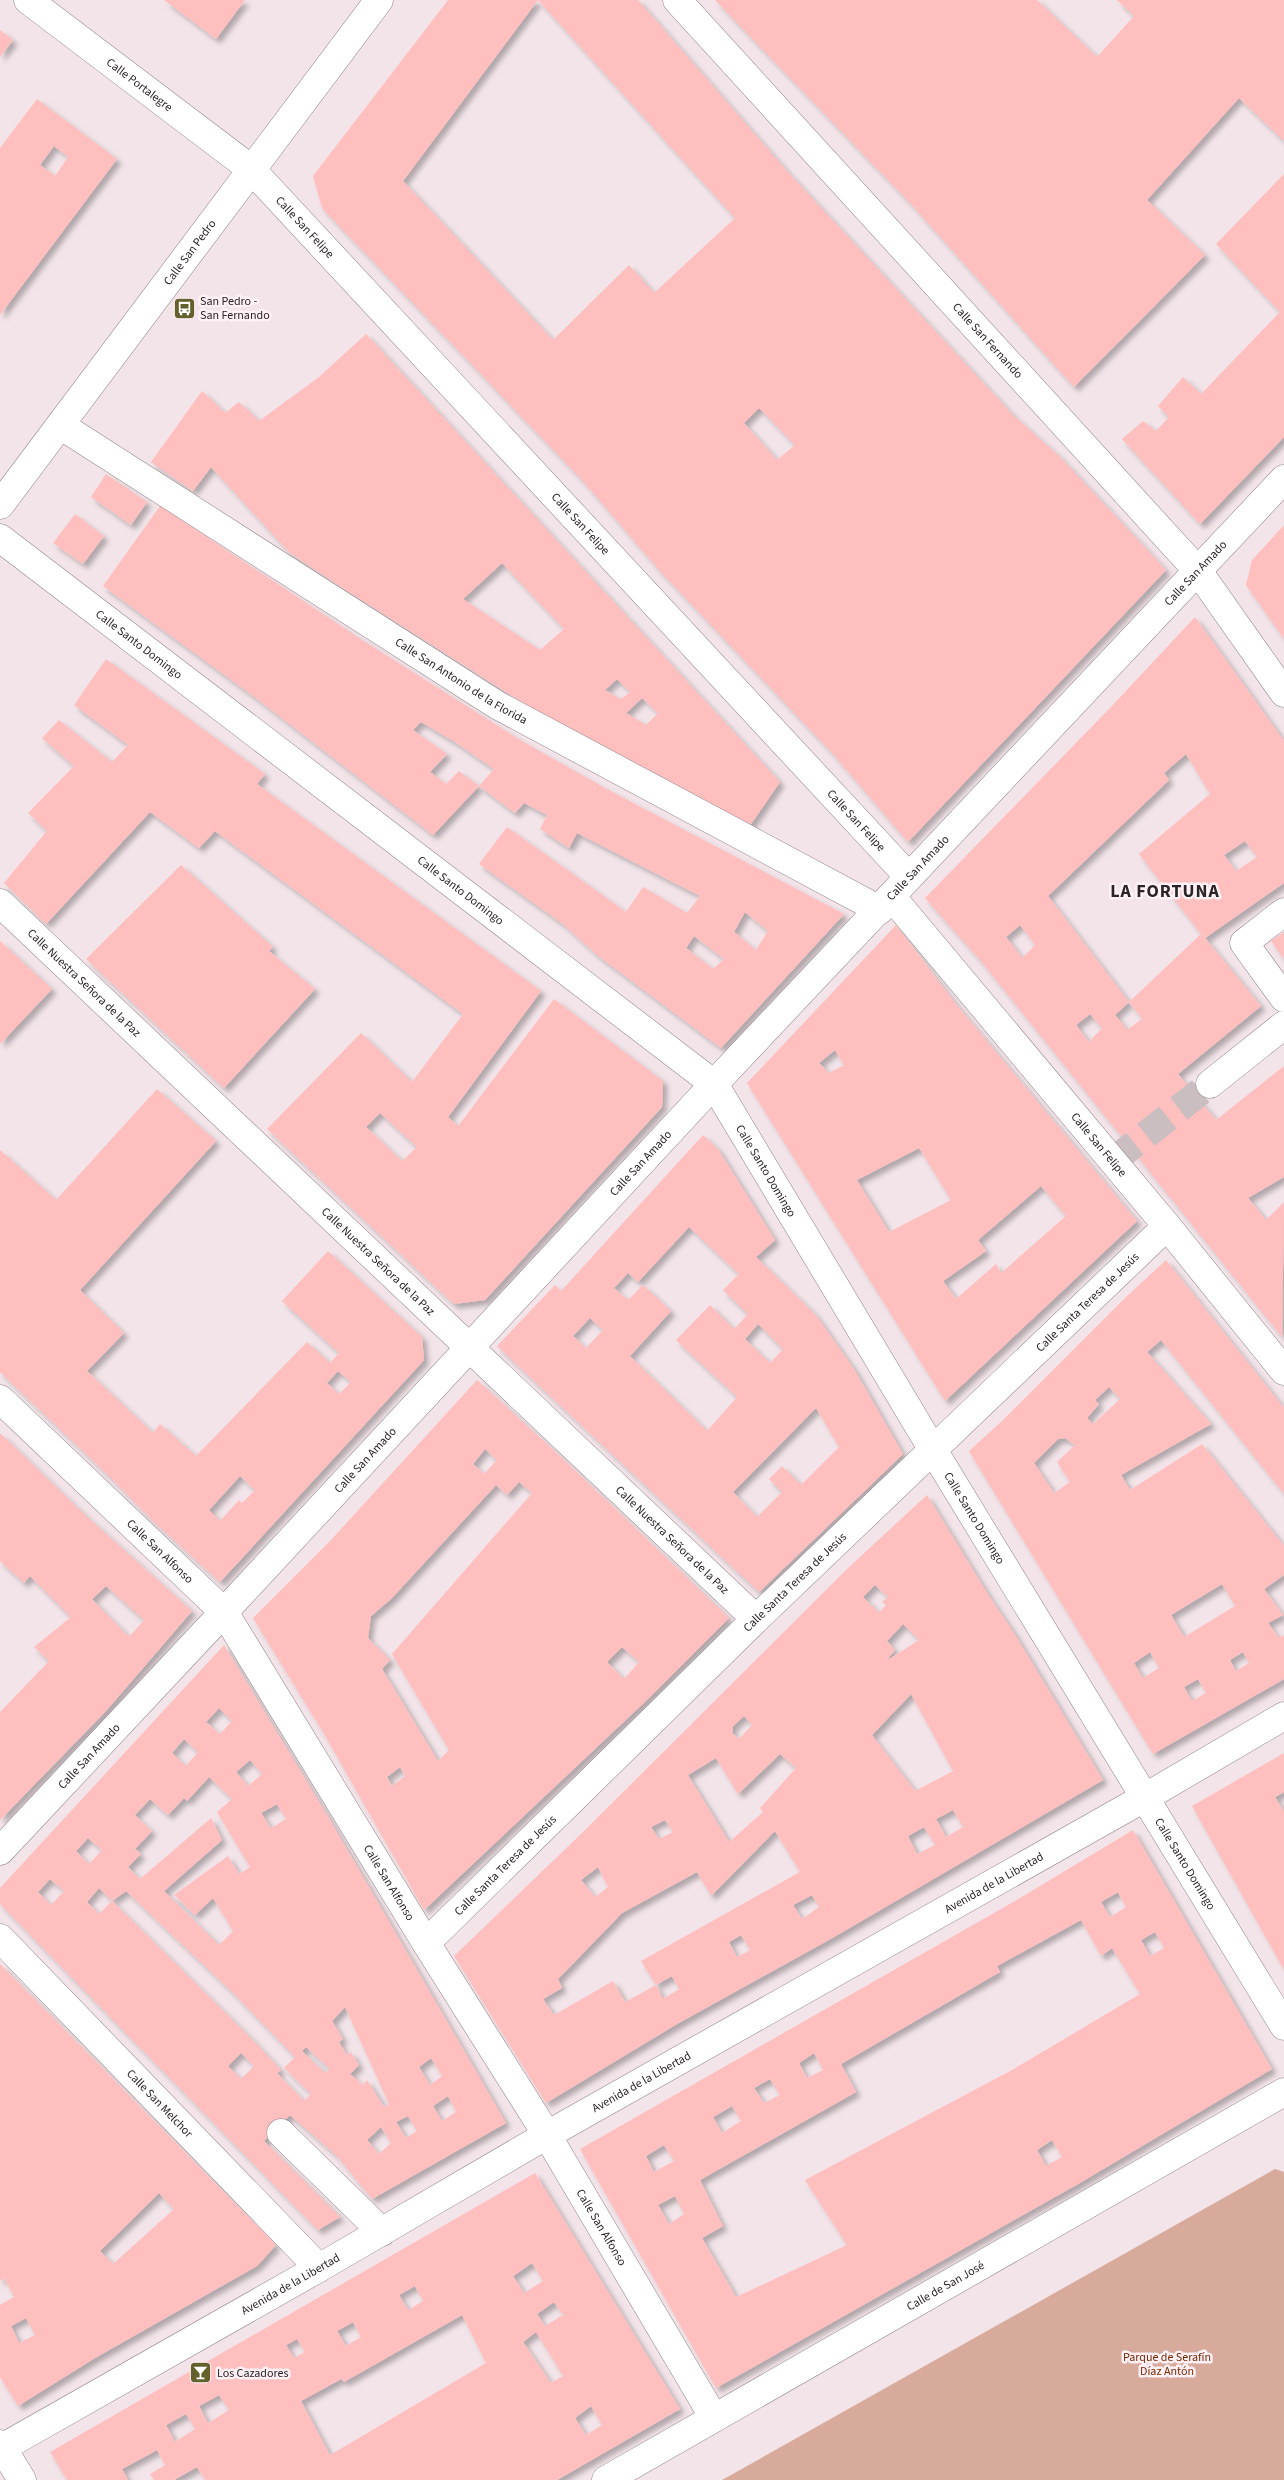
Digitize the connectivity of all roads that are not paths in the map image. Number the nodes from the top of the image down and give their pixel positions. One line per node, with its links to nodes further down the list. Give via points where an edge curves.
1 (28, 0): 4 (street, Calle Portalegre)
2 (379, 0): 4 (street, Calle San Pedro)
3 (677, 0): 9 (street, Calle San Fernando)
4 (251, 169): 5 (street, Calle San Pedro); 11 (street, Calle San Felipe)
5 (60, 425): 7 (street, Calle San Pedro); 12 (street, Calle San Antonio de la Florida, via 497,705)
6 (1284, 479): 9 (street, Calle San Amado)
7 (0, 505)
8 (0, 538): 17 (street, Calle Santo Domingo)
9 (1198, 571): 10 (street, Calle San Fernando); 11 (street, Calle San Amado)
10 (1284, 693)
11 (909, 877): 12 (street, Calle San Amado)
12 (886, 903): 17 (street, Calle San Amado); 19 (street, Calle San Felipe)
13 (0, 904): 20 (street, Calle Nuestra Señora de la Paz)
14 (1284, 912): 15 (street, via 1244,943)
15 (1284, 998)
16 (1284, 1025): 18 (street)
17 (714, 1084): 20 (street, Calle San Amado); 23 (street, Calle Santo Domingo)
18 (1210, 1084)
19 (1167, 1226): 21 (street, Calle San Felipe); 23 (street, Calle Santa Teresa de Jesús)
20 (468, 1349): 24 (street, Calle San Amado); 25 (street, Calle Nuestra Señora de la Paz)
21 (1284, 1370)
22 (0, 1399): 24 (street, Calle San Alfonso)
23 (933, 1450): 25 (street, Calle Santa Teresa de Jesús); 27 (street, Calle Santo Domingo)
24 (224, 1612): 28 (street, Calle San Amado); 30 (street, Calle San Alfonso)
25 (756, 1619): 30 (street, Calle Santa Teresa de Jesús)
26 (1284, 1716): 27 (street, Avenida de la Libertad)
27 (1144, 1798): 31 (street, Calle Santo Domingo); 34 (street, Avenida de la Libertad)
28 (0, 1851)
29 (0, 1938): 36 (street, Calle San Melchor)
30 (426, 1943): 34 (street, Calle San Alfonso)
31 (1284, 2026)
32 (1284, 2092): 37 (street, Calle de San José)
33 (281, 2133): 35 (street)
34 (547, 2135): 35 (street, Avenida de la Libertad); 37 (street, Calle San Alfonso)
35 (382, 2232): 36 (street, Avenida de la Libertad)
36 (319, 2268): 38 (street, Avenida de la Libertad)
37 (714, 2418): 40 (street, Calle de San José)
38 (1, 2447): 39 (street)
39 (22, 2480)
40 (606, 2480)

